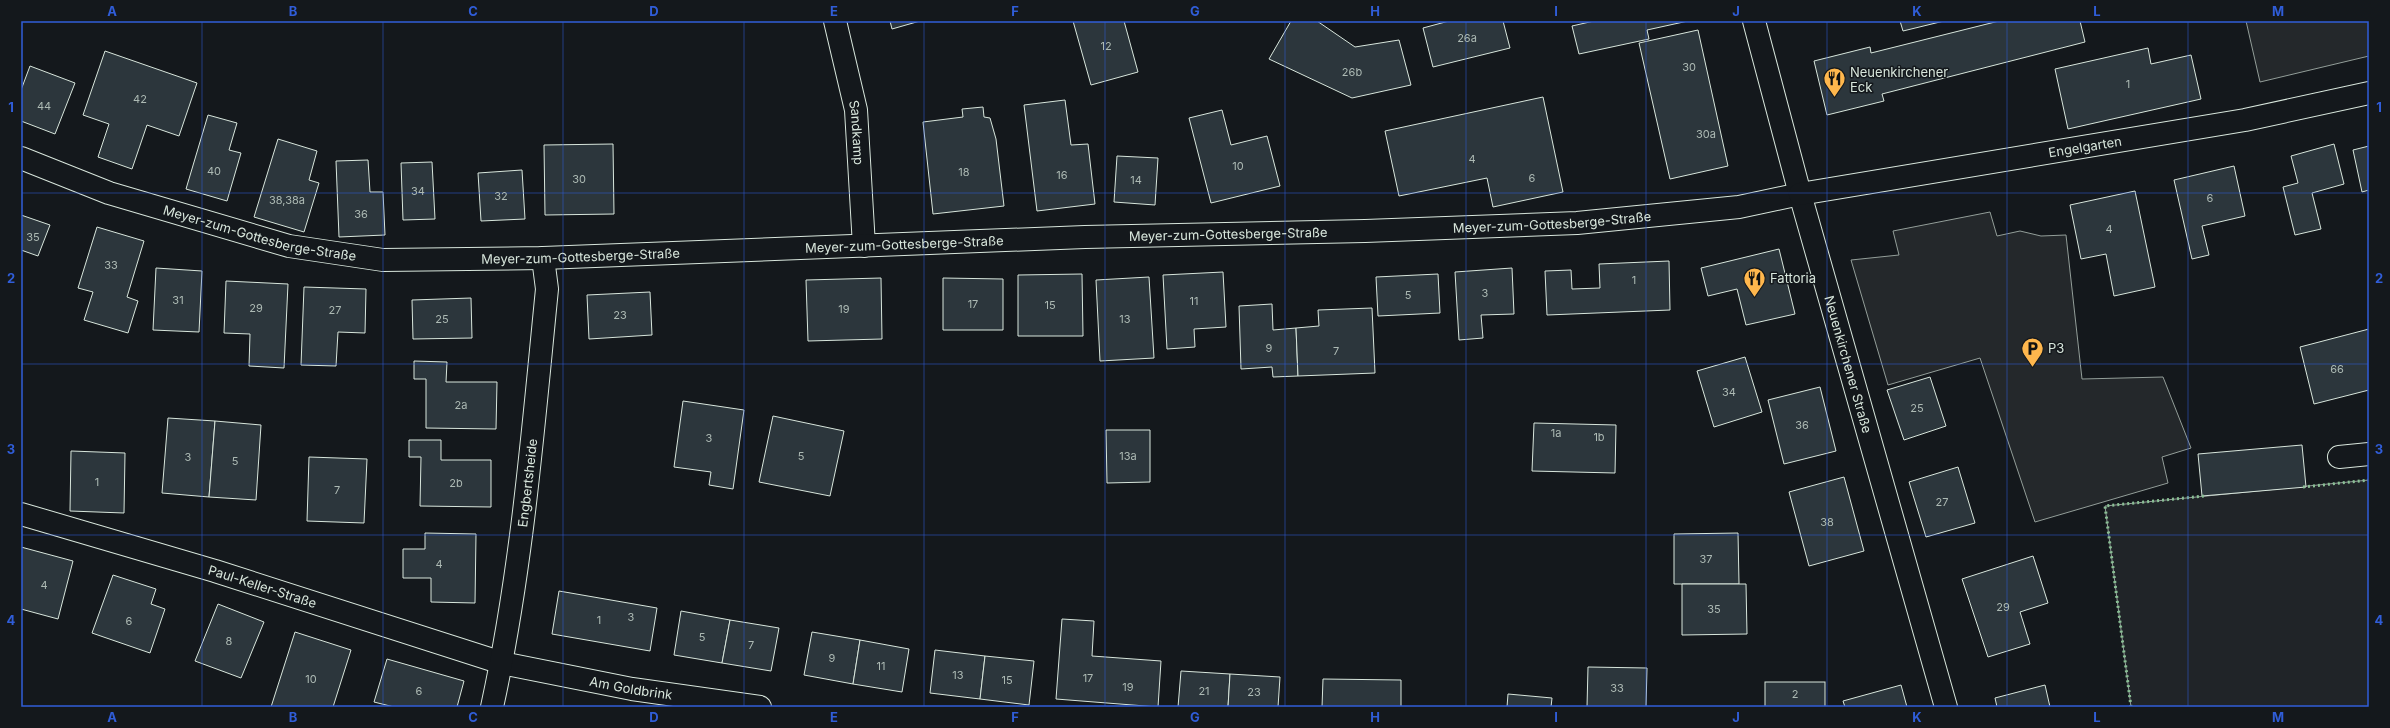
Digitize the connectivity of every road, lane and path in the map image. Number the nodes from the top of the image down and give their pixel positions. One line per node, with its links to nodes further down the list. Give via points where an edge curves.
1 (835, 21): 6 (street, Sandkamp, via 856,110)
2 (1754, 21): 5 (street, Neuenkirchener Straße)
3 (2369, 93): 5 (street, Engelgarten, via 2245,120)
4 (21, 158): 7 (street, Meyer-zum-Gottesberge-Straße, via 109,193 288,246 383,260)
5 (1800, 194): 6 (street, Meyer-zum-Gottesberge-Straße, via 1739,207 1577,223); 14 (street, Neuenkirchener Straße)
6 (864, 246): 7 (street, Meyer-zum-Gottesberge-Straße)
7 (543, 258): 11 (street, Engbertsheide, via 547,289 523,520)
8 (2369, 454): 9 (street)
9 (2339, 457)
10 (21, 514): 11 (street, Paul-Keller-Straße, via 215,571)
11 (502, 663): 12 (street, Engbertsheide); 13 (street, Am Goldbrink, via 632,689)
12 (492, 707)
13 (760, 707)
14 (1946, 707)

